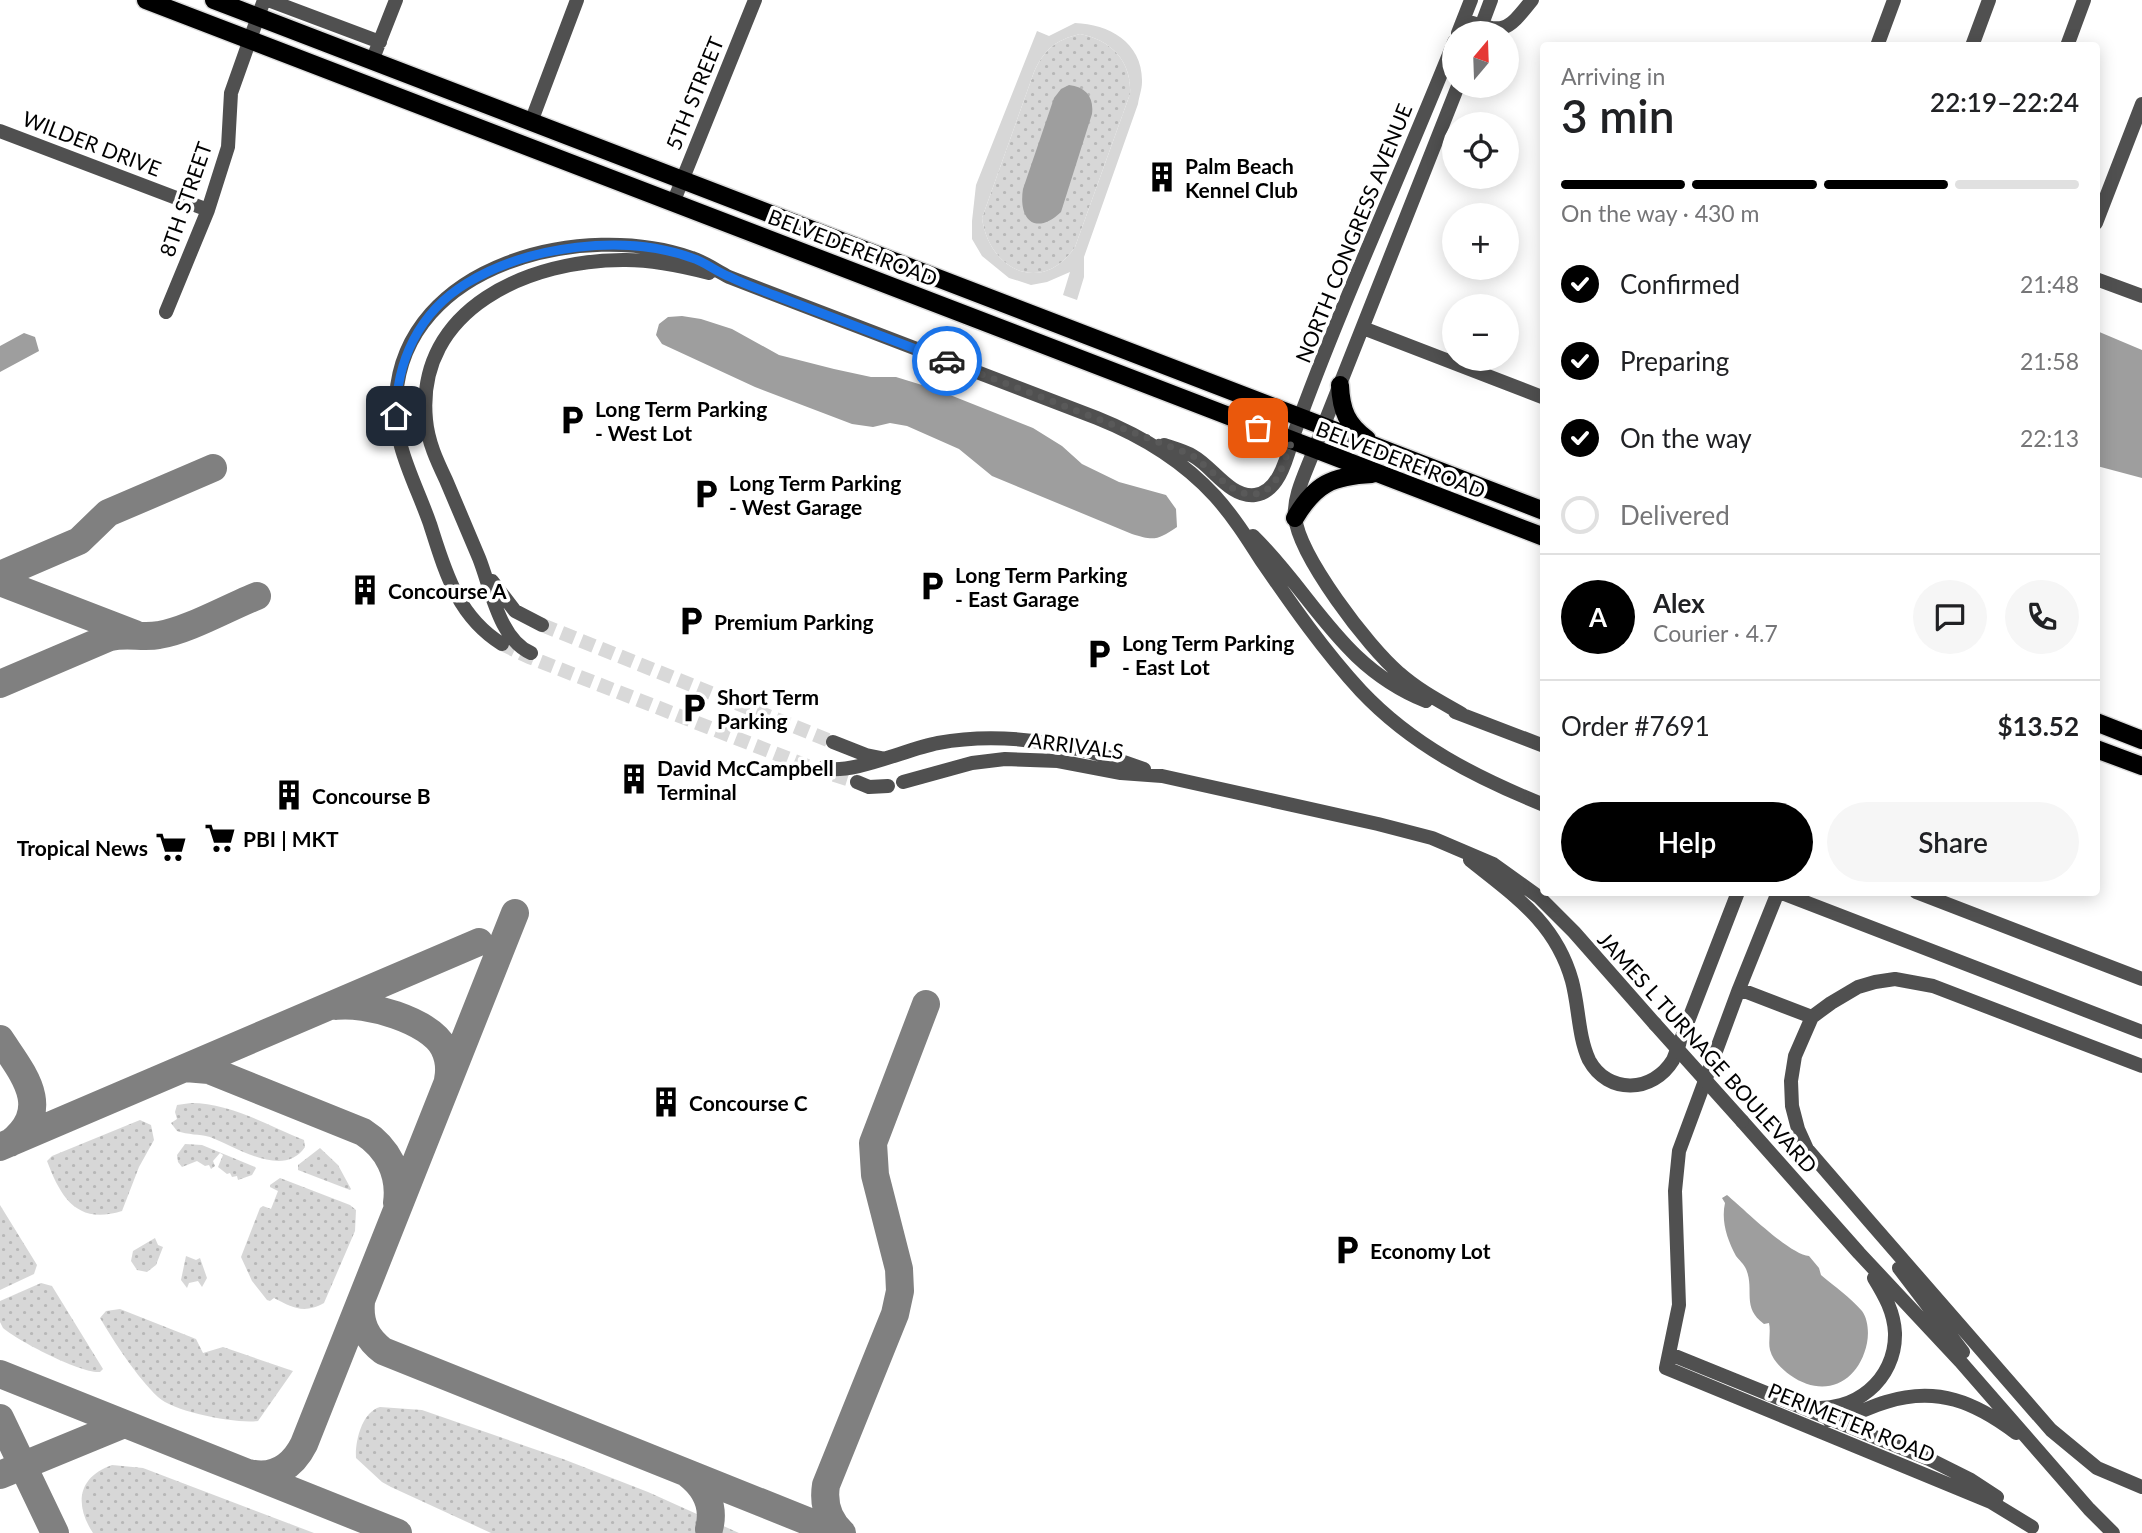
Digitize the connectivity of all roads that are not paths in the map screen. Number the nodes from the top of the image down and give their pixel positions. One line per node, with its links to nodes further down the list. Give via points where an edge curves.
1 (146, 0): 16 (main road, BELVEDERE ROAD)
2 (214, 0): 12 (main road, BELVEDERE ROAD)
3 (396, 0): 17 (street)
4 (577, 0): 25 (street)
5 (755, 0): 27 (street, 5TH STREET)
6 (1471, 0): 13 (street)
7 (1491, 0): 14 (street)
8 (1532, 0): 15 (street)
9 (1894, 0): 18 (street)
10 (1989, 0): 19 (street)
11 (2084, 0): 20 (street)
12 (263, 6): 16 (street, 8TH STREET); 17 (street); 21 (main road, BELVEDERE ROAD)
13 (1462, 21)
14 (1483, 21)
15 (1515, 21)
16 (250, 40): 28 (main road, BELVEDERE ROAD); 29 (street, 8TH STREET, via 231,93 228,147)
17 (380, 42): 21 (street)
18 (1878, 42)
19 (1973, 42)
20 (2068, 42)
21 (372, 61): 25 (main road, BELVEDERE ROAD)
22 (1442, 71): 38 (street, NORTH CONGRESS AVENUE)
23 (1453, 98): 35 (street, NORTH CONGRESS AVENUE)
24 (2142, 104): 30 (street)
25 (531, 122): 27 (main road, BELVEDERE ROAD)
26 (0, 131): 29 (street, WILDER DRIVE)
27 (682, 180): 28 (street, 5TH STREET); 38 (main road, BELVEDERE ROAD)
28 (673, 203): 41 (main road, BELVEDERE ROAD)
29 (208, 210): 34 (street, 8TH STREET)
30 (2100, 213)
31 (729, 277): 40 (street); 49 (street, via 645,260 591,262 536,275 494,293 470,309 446,335 426,385 429,440); 51 (street, via 693,258 637,247 552,250 476,278 443,300 419,329 398,380 400,448 456,597 477,625)
32 (2100, 280): 33 (street)
33 (2142, 296)
34 (166, 312)
35 (1363, 328): 36 (street, NORTH CONGRESS AVENUE); 37 (street)
36 (1340, 386): 39 (street, NORTH CONGRESS AVENUE); 42 (main road, via 1349,424)
37 (1540, 396)
38 (1300, 418): 39 (main road, BELVEDERE ROAD); 41 (street, NORTH CONGRESS AVENUE)
39 (1323, 427): 42 (main road, BELVEDERE ROAD); 43 (street, NORTH CONGRESS AVENUE)
40 (1133, 433): 41 (street, NORTH CONGRESS AVENUE, via 1192,455 1230,487 1255,495 1276,481); 47 (street, via 1190,472)
41 (1292, 441): 43 (main road, BELVEDERE ROAD)
42 (1382, 449): 45 (main road, BELVEDERE ROAD)
43 (1314, 450): 44 (main road, BELVEDERE ROAD); 46 (street, NORTH CONGRESS AVENUE, via 1297,497)
44 (1378, 474): 46 (main road, via 1328,482 1308,498); 48 (main road, BELVEDERE ROAD)
45 (1540, 509)
46 (1295, 518): 53 (street, via 1323,577 1373,648 1409,681)
47 (1234, 519): 53 (street, via 1273,556 1331,631 1363,663 1411,695); 66 (street, via 1326,650 1375,704 1451,762)
48 (1540, 535)
49 (482, 565): 50 (street, via 510,606); 52 (street, via 502,621 517,643)
50 (542, 625)
51 (502, 644)
52 (531, 653)
53 (1462, 714): 57 (street)
54 (2100, 724): 55 (main road)
55 (2142, 740)
56 (833, 742): 59 (street)
57 (1540, 744)
58 (2100, 750): 60 (main road)
59 (882, 758): 61 (street, via 845,768); 62 (street, via 971,739 1026,740 1122,761)
60 (2142, 766)
61 (823, 768)
62 (1162, 776): 64 (street, ARRIVALS, via 1058,761 1004,759); 67 (street, JAMES L TURNAGE BOULEVARD)
63 (857, 782): 65 (street)
64 (903, 782)
65 (888, 786)
66 (1540, 803)
67 (1450, 844): 68 (street, via 1525,903 1546,926 1570,973 1589,1060 1601,1076 1620,1085 1652,1082 1673,1060); 78 (street, JAMES L TURNAGE BOULEVARD, bridge, via 1493,864 1539,897)
68 (1736, 896)
69 (1777, 896): 73 (street)
70 (1789, 896): 75 (street)
71 (1927, 896): 72 (street)
72 (2142, 978)
73 (1739, 989): 74 (street); 79 (street, via 1677,1161 1678,1305)
74 (1812, 1017): 76 (street, via 1857,987 1895,979 1914,981); 77 (street, via 1795,1056 1791,1081 1798,1129 1807,1149)
75 (2142, 1032)
76 (2142, 1066)
77 (1870, 1222): 80 (street); 85 (street, via 2051,1430 2097,1468)
78 (1859, 1253): 80 (street, JAMES L TURNAGE BOULEVARD); 81 (street, via 1893,1319 1894,1343 1888,1365 1878,1384 1861,1398 1830,1407)
79 (1668, 1361): 81 (street, PERIMETER ROAD); 82 (street, PERIMETER ROAD)
80 (1996, 1401): 84 (street, JAMES L TURNAGE BOULEVARD)
81 (1798, 1405): 83 (street, PERIMETER ROAD)
82 (1773, 1411): 83 (street); 86 (street, PERIMETER ROAD, via 1991,1502)
83 (1832, 1420): 84 (street, via 1906,1398 1943,1396 1991,1415); 86 (street, PERIMETER ROAD, via 1971,1480 2001,1499)
84 (2038, 1450): 87 (street, JAMES L TURNAGE BOULEVARD)
85 (2142, 1487)
86 (2034, 1530)
87 (2113, 1533)

